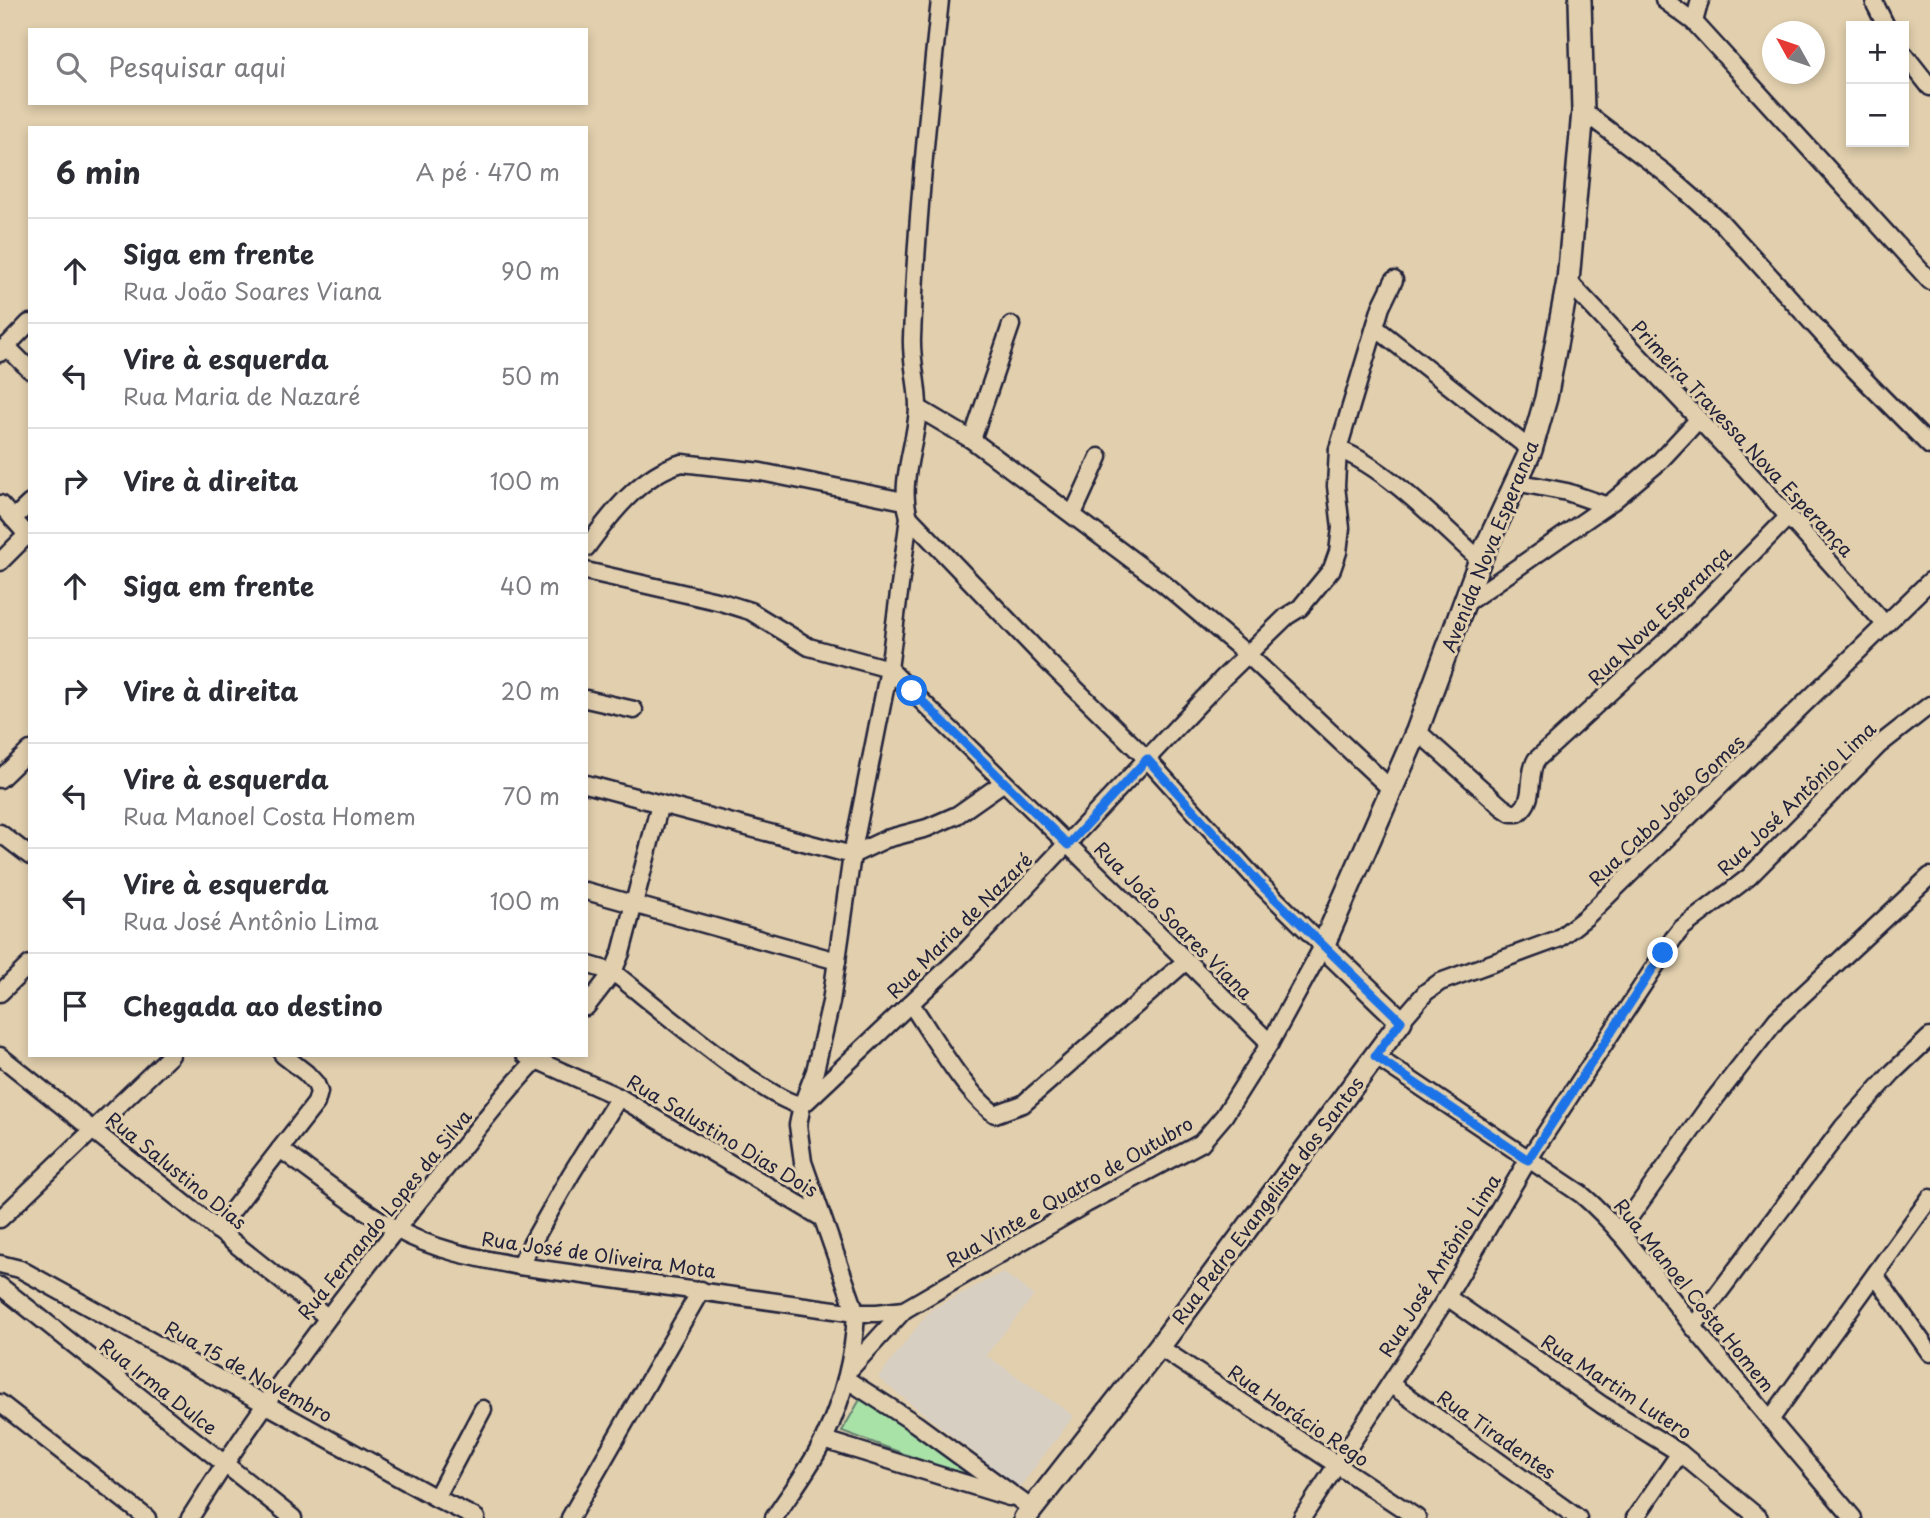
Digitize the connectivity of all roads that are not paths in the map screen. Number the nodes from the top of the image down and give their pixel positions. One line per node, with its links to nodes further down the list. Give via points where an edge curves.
1 (940, 0): 19 (street, via 911,342)
2 (1580, 0): 10 (main road, Avenida Nova Esperanca)
3 (1664, 0): 7 (street)
4 (1700, 0): 7 (street)
5 (1875, 4): 6 (street)
6 (1884, 21)
7 (1694, 22): 13 (street)
8 (1909, 60): 9 (street)
9 (1930, 87)
10 (1584, 111): 12 (main road, Avenida Nova Esperanca); 22 (street, via 1721,222)
11 (1394, 280): 16 (street, Rua Maria de Nazaré)
12 (1568, 281): 20 (street, Primeira Travessa Nova Esperança); 24 (main road, Avenida Nova Esperanca, via 1556,355)
13 (1930, 281)
14 (28, 324): 17 (street)
15 (1011, 325): 21 (street)
16 (1376, 328): 23 (street, Rua Maria de Nazaré); 24 (street)
17 (3, 349): 18 (street)
18 (28, 368)
19 (918, 408): 21 (street); 30 (street)
20 (1698, 419): 29 (street, via 1658,463); 32 (street, Primeira Travessa Nova Esperança)
21 (972, 440): 31 (street)
22 (1930, 446)
23 (1338, 449): 36 (street, via 1400,489); 42 (street, Rua Maria de Nazaré, via 1341,528 1332,569 1300,608)
24 (1531, 450): 26 (main road, Avenida Nova Esperanca)
25 (1099, 457): 31 (street)
26 (1516, 482): 29 (street); 36 (main road, Avenida Nova Esperanca)
27 (0, 505): 33 (street)
28 (28, 505): 33 (street)
29 (1605, 505): 40 (street)
30 (906, 509): 35 (street, via 761,472 682,463 643,484); 43 (street); 49 (street, via 1049,663)
31 (1073, 514): 42 (street)
32 (1788, 517): 41 (street, Primeira Travessa Nova Esperança); 47 (street, Rua Nova Esperança, via 1669,638 1533,765 1529,801 1518,813 1502,807)
33 (13, 519): 34 (street)
34 (28, 536): 37 (street)
35 (588, 546)
36 (1480, 560): 40 (main road, Avenida Nova Esperanca)
37 (0, 562)
38 (588, 571): 43 (street, Rua João Soares Viana, via 750,611 809,646)
39 (1930, 582): 41 (street, Rua Cabo João Gomes)
40 (1462, 606): 47 (main road, Avenida Nova Esperanca)
41 (1885, 624): 71 (street, Rua Cabo João Gomes, via 1585,918 1558,939 1440,982)
42 (1248, 655): 49 (street, Rua Maria de Nazaré); 53 (street)
43 (889, 669): 51 (street, Rua João Soares Viana); 58 (street)
44 (588, 699): 46 (street)
45 (1930, 705): 83 (street, Rua José Antônio Lima, via 1879,745 1749,877 1673,939)
46 (634, 710)
47 (1417, 731): 53 (main road, Avenida Nova Esperanca)
48 (28, 752): 50 (street)
49 (1147, 759): 56 (street, Rua Maria de Nazaré); 62 (street)
50 (0, 779)
51 (1004, 782): 56 (street, Rua João Soares Viana); 58 (street, via 957,815)
52 (588, 785): 54 (street)
53 (1392, 790): 62 (main road, Avenida Nova Esperanca)
54 (660, 804): 58 (street); 61 (street)
55 (0, 833): 57 (street)
56 (1068, 845): 64 (street, Rua João Soares Viana); 70 (street, Rua Maria de Nazaré)
57 (28, 854)
58 (852, 855): 63 (street)
59 (1930, 876): 89 (street, via 1777,1019)
60 (588, 892): 61 (street)
61 (633, 904): 63 (street); 67 (street)
62 (1323, 946): 71 (main road); 73 (street, Rua Vinte e Quatro de Outubro)
63 (837, 961): 80 (street, via 822,1045)
64 (1185, 961): 70 (street, via 1023,1104 995,1114 964,1081); 73 (street, Rua João Soares Viana)
65 (588, 965): 67 (street)
66 (28, 966): 68 (street)
67 (613, 972): 69 (street); 80 (street, via 748,1077 792,1104)
68 (0, 993)
69 (588, 1004)
70 (911, 1004): 80 (street, Rua Maria de Nazaré)
71 (1401, 1021): 75 (main road, Rua Pedro Evangelista dos Santos)
72 (1930, 1037): 99 (street, via 1843,1127)
73 (1270, 1043): 96 (street, Rua Vinte e Quatro de Outubro, via 1224,1116 1201,1143 1086,1204)
74 (0, 1056): 81 (street, Rua Salustino Dias)
75 (1375, 1056): 83 (street, Rua Manoel Costa Homem); 101 (main road, Rua Pedro Evangelista dos Santos)
76 (169, 1057): 81 (street)
77 (286, 1057): 82 (street, via 306,1073 319,1092 316,1103)
78 (534, 1057): 79 (street, Rua Salustino Dias Dois); 87 (street, Rua Fernando Lopes da Silva)
79 (619, 1097): 85 (street, Rua Salustino Dias Dois); 91 (street)
80 (802, 1105): 85 (street, via 798,1125 803,1163)
81 (93, 1131): 86 (street); 88 (street, Rua Salustino Dias)
82 (280, 1149): 87 (street, Rua José de Oliveira Mota); 88 (street)
83 (1528, 1160): 89 (street, Rua Manoel Costa Homem, via 1581,1194); 95 (street, Rua José Antônio Lima)
84 (1930, 1198): 92 (street)
85 (822, 1218): 97 (street)
86 (0, 1219)
87 (396, 1229): 91 (street, Rua José de Oliveira Mota, via 475,1258); 98 (street, Rua Fernando Lopes da Silva)
88 (217, 1230): 98 (street, Rua Salustino Dias)
89 (1619, 1231): 99 (street, Rua Manoel Costa Homem)
90 (0, 1264): 106 (street, Rua 15 de Novembro, via 20,1269)
91 (519, 1266): 94 (street, Rua José de Oliveira Mota)
92 (1875, 1275): 100 (street); 108 (street)
93 (0, 1286): 111 (street, Rua Irma Dulce)
94 (701, 1290): 97 (street, Rua José de Oliveira Mota); 119 (street)
95 (1447, 1297): 104 (street, Rua José Antônio Lima); 110 (street, Rua Martim Lutero, via 1602,1405)
96 (904, 1311): 97 (street, Rua Vinte e Quatro de Outubro); 103 (street, Rua Vinte e Quatro de Outubro)
97 (856, 1313): 103 (street, Rua Vinte e Quatro de Outubro)
98 (327, 1317): 106 (street, Rua Fernando Lopes da Silva)
99 (1693, 1327): 108 (street, Rua Manoel Costa Homem)
100 (1925, 1332): 102 (street)
101 (1159, 1347): 112 (street, Rua Horácio Rego); 114 (main road, Rua Pedro Evangelista dos Santos)
102 (1930, 1353)
103 (848, 1374): 109 (street, Rua Vinte e Quatro de Outubro); 114 (street)
104 (1391, 1384): 112 (street, Rua José Antônio Lima); 123 (street, Rua Tiradentes)
105 (0, 1403): 115 (street)
106 (265, 1404): 111 (street, Rua Fernando Lopes da Silva); 113 (street, Rua 15 de Novembro)
107 (483, 1409): 113 (street)
108 (1770, 1420): 126 (street, Rua Manoel Costa Homem)
109 (824, 1440): 114 (street); 120 (street, Rua Vinte e Quatro de Outubro)
110 (1680, 1452): 124 (street); 125 (street, Rua Martim Lutero)
111 (224, 1464): 116 (street, Rua Fernando Lopes da Silva); 117 (street, Rua Irma Dulce)
112 (1338, 1466): 121 (street, Rua José Antônio Lima); 122 (street, Rua Horácio Rego)
113 (436, 1498): 118 (street, Rua 15 de Novembro)
114 (1026, 1509)
115 (146, 1518)
116 (190, 1518)
117 (293, 1518)
118 (476, 1518)
119 (569, 1518)
120 (774, 1518)
121 (1302, 1518)
122 (1417, 1518)
123 (1578, 1518)
124 (1635, 1518)
125 (1759, 1518)
126 (1853, 1518)

